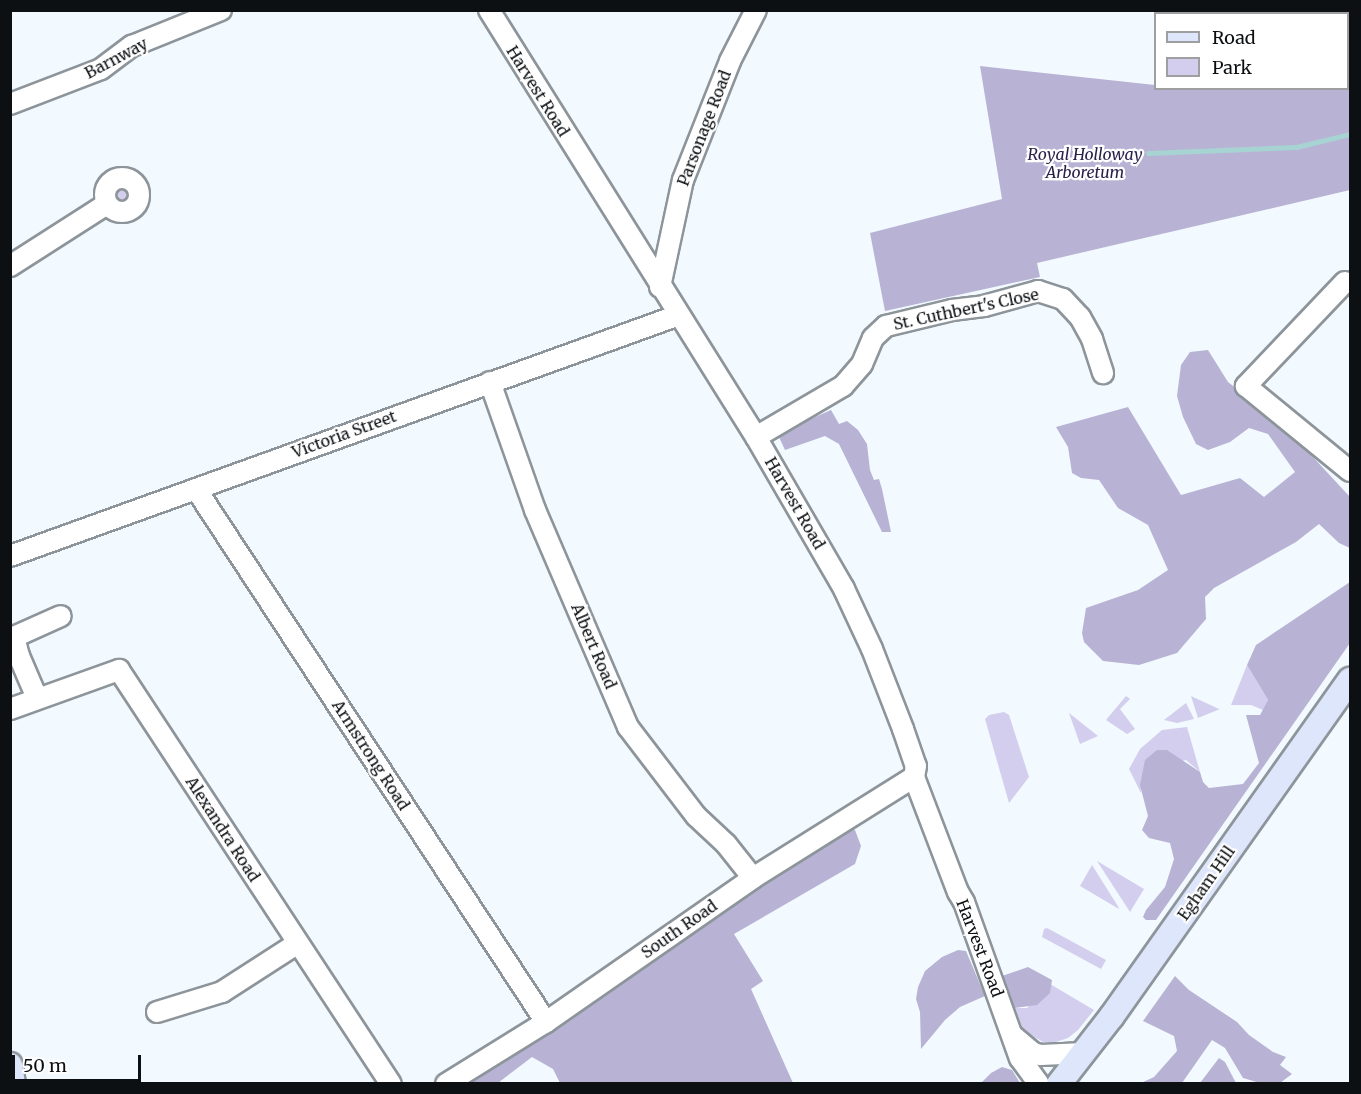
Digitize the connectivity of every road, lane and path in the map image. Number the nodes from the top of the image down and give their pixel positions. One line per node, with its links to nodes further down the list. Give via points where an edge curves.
1 (221, 10): 4 (street, Barnway, via 132,46 100,69)
2 (489, 10): 8 (street, Harvest Road)
3 (756, 10): 8 (street, Parsonage Road, via 730,61 683,180)
4 (10, 104)
5 (107, 204): 6 (street)
6 (10, 266)
7 (1345, 282): 13 (street, via 1246,386)
8 (660, 287): 9 (street, Harvest Road)
9 (679, 315): 11 (street, Victoria Street); 12 (street, Harvest Road)
10 (1103, 373): 12 (street, St. Cuthbert's Close, via 1080,317 1063,299 1038,291 886,326 843,386)
11 (489, 382): 14 (street, Victoria Street); 21 (street, Albert Road, via 535,510 628,727 696,816 726,844)
12 (756, 437): 20 (street, Harvest Road, via 815,537 873,649 916,766)
13 (1350, 471)
14 (196, 489): 15 (street, Victoria Street); 24 (street, Armstrong Road)
15 (10, 556)
16 (61, 616): 18 (street, via 14,637)
17 (1350, 680): 26 (main road, Egham Hill)
18 (37, 698): 19 (street, Alexandra Road); 22 (street, Alexandra Road, via 119,670)
19 (10, 709)
20 (914, 777): 21 (street, South Road); 25 (street, Harvest Road)
21 (753, 878): 24 (street, South Road)
22 (298, 943): 23 (street, via 222,992); 29 (street, Alexandra Road)
23 (157, 1012)
24 (546, 1022): 30 (street, South Road)
25 (1013, 1036): 26 (street, via 1041,1055); 31 (street, Harvest Road, via 1020,1058)
26 (1084, 1053): 32 (main road, Egham Hill)
27 (10, 1065): 28 (main road)
28 (13, 1083)
29 (391, 1083)
30 (446, 1083)
31 (1039, 1083)
32 (1059, 1083)

